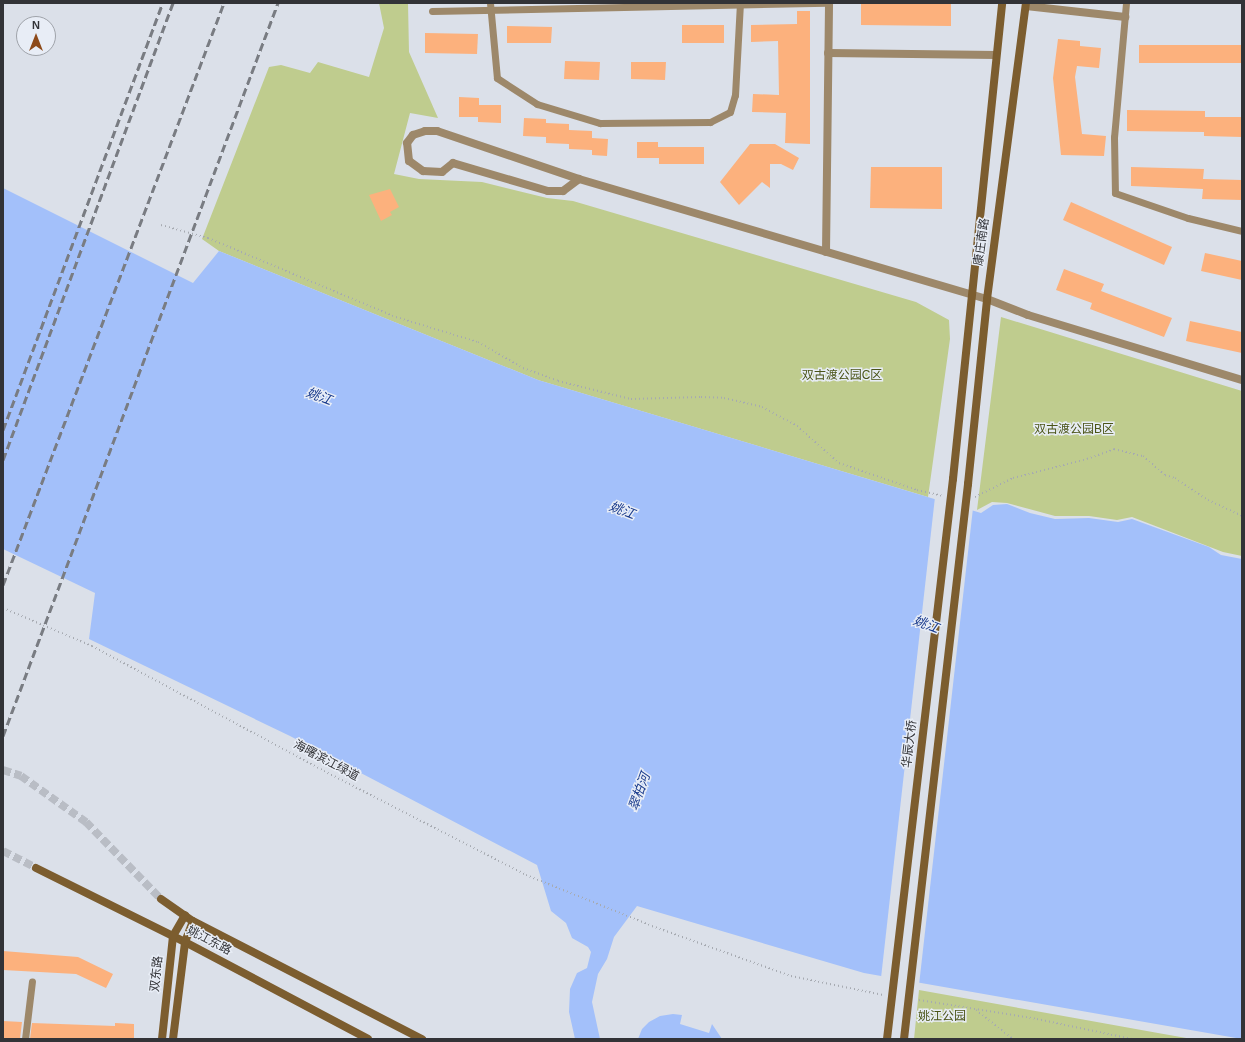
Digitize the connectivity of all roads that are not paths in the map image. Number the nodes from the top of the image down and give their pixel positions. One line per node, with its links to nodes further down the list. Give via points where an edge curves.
1 (828, 3): 4 (lane); 9 (street)
2 (1002, 3): 10 (main road, 康庄南路)
3 (1126, 3): 8 (lane)
4 (740, 4): 6 (lane); 6 (lane, via 735,95 730,112 710,122 600,123 537,104 497,78)
5 (1026, 4): 8 (street); 15 (main road, 康庄南路)
6 (490, 7): 7 (lane)
7 (432, 11)
8 (1125, 17): 12 (lane, via 1114,137 1115,193 1188,218)
9 (828, 53): 10 (street); 13 (street)
10 (996, 55): 14 (main road, 康庄南路)
11 (580, 179): 11 (street, via 437,131 413,135 407,142 409,161 423,171 442,172 453,164 548,191 563,191); 13 (street)
12 (1242, 231)
13 (826, 252): 14 (street)
14 (972, 295): 15 (street); 17 (main road, 康庄南路)
15 (987, 299): 16 (street, via 1035,318); 31 (main road, 康庄南路)
16 (1242, 380)
17 (953, 479): 30 (main road, 华辰大桥)
18 (36, 868): 22 (main road, 姚江东路)
19 (161, 899): 20 (main road, 姚江东路)
20 (185, 915): 21 (main road, 姚江东路); 22 (main road, 双东路)
21 (193, 921): 23 (main road, 双东路); 29 (main road, 姚江东路)
22 (173, 936): 23 (main road, 姚江东路); 26 (main road, 双东路)
23 (185, 942): 27 (main road, 双东路); 28 (main road, 姚江东路)
24 (32, 981): 25 (lane)
25 (25, 1039)
26 (162, 1039)
27 (173, 1039)
28 (368, 1039)
29 (422, 1039)
30 (887, 1039)
31 (904, 1039)

